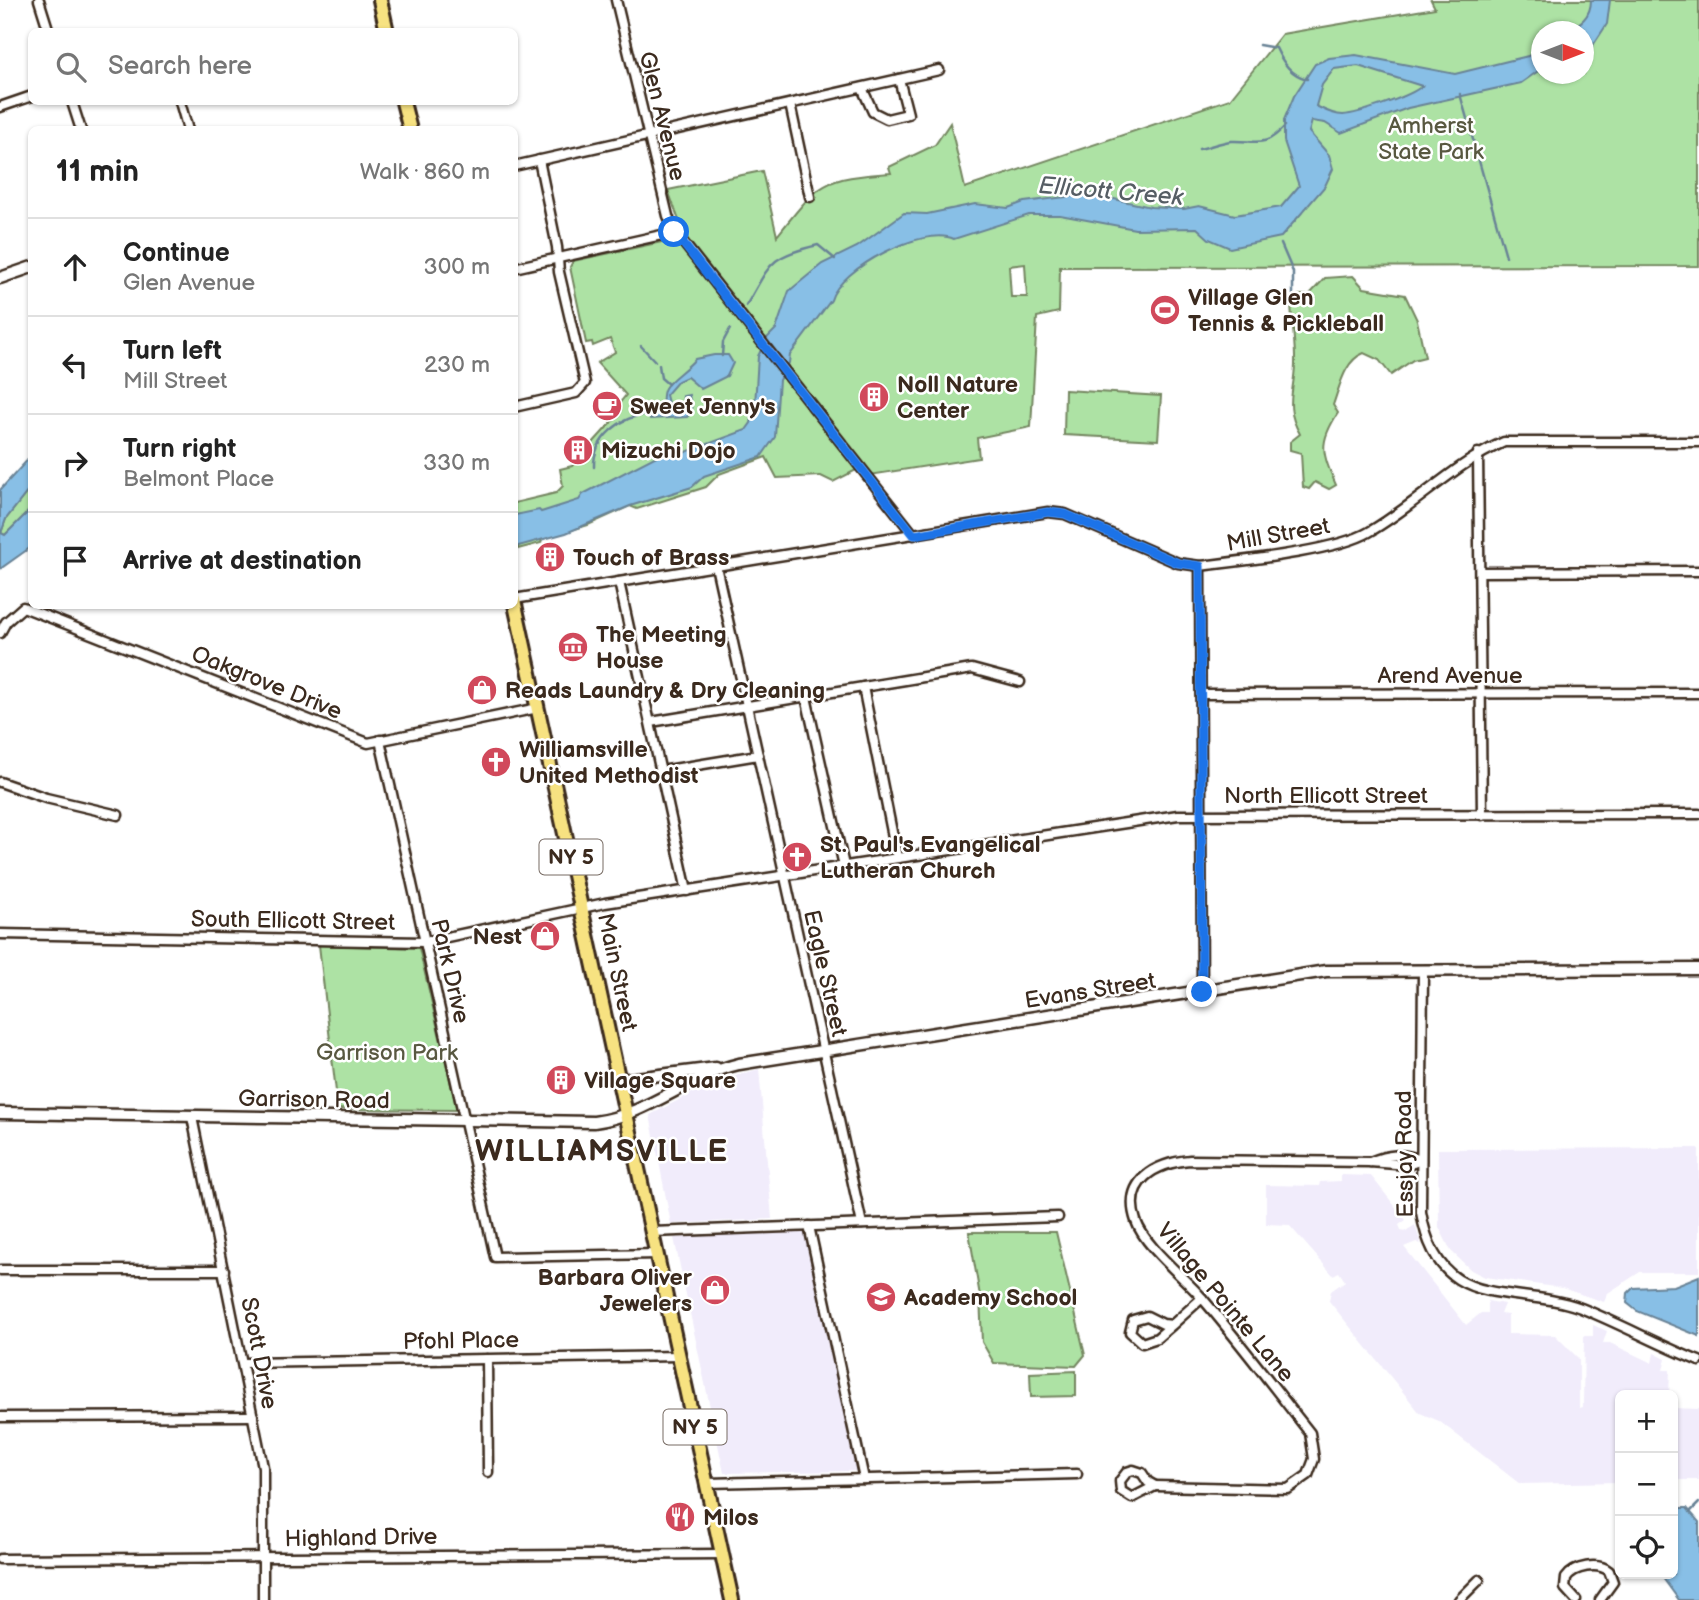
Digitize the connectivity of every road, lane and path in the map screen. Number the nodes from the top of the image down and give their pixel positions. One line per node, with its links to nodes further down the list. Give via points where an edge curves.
1 (38, 0): 4 (street)
2 (380, 0): 5 (main road)
3 (616, 0): 18 (street, Glen Avenue)
4 (48, 28)
5 (386, 28)
6 (939, 70): 7 (street)
7 (899, 79): 8 (street); 8 (street, via 908,114 887,119 873,113)
8 (862, 89): 10 (street)
9 (28, 97): 14 (street)
10 (790, 104): 18 (street); 21 (street)
11 (73, 105): 15 (street)
12 (181, 105): 16 (street)
13 (404, 105): 17 (main road)
14 (0, 107)
15 (80, 126)
16 (187, 126)
17 (409, 126)
18 (649, 136): 19 (street); 22 (street, Glen Avenue)
19 (538, 160): 20 (street); 23 (street)
20 (518, 165)
21 (810, 197)
22 (674, 232): 23 (street); 30 (street, Glen Avenue)
23 (558, 258): 24 (street); 27 (street, via 585,383 581,390)
24 (518, 267)
25 (28, 268): 26 (street)
26 (0, 278)
27 (518, 406)
28 (1699, 442): 29 (street, Mill Street, via 1504,442)
29 (1478, 453): 32 (street, Mill Street, via 1368,533 1331,545); 34 (street)
30 (914, 535): 31 (street, Mill Street); 32 (street, Mill Street, via 1048,512 1065,514 1178,563)
31 (716, 566): 35 (street, Mill Street); 47 (street, Eagle Street)
32 (1200, 566): 44 (street)
33 (1699, 571): 34 (street)
34 (1480, 572): 45 (street)
35 (619, 582): 36 (street, Mill Street); 49 (street)
36 (518, 598)
37 (28, 609): 50 (street, Oakgrove Drive, via 368,743)
38 (28, 609): 40 (street, Oakgrove Drive, via 23,607)
39 (516, 609): 48 (main road, Main Street / NY 5)
40 (0, 633)
41 (1020, 682): 42 (street, via 972,669)
42 (863, 687): 46 (street); 58 (street)
43 (1699, 693): 45 (street, Arend Avenue)
44 (1200, 694): 45 (street, Arend Avenue); 57 (street)
45 (1482, 694): 54 (street)
46 (806, 697): 47 (street); 59 (street)
47 (747, 707): 49 (street); 51 (street, Eagle Street)
48 (538, 708): 50 (street, Oakgrove Drive); 62 (main road, Main Street / NY 5)
49 (651, 722): 52 (street)
50 (380, 740): 64 (street, Park Drive)
51 (758, 755): 52 (street); 60 (street, Eagle Street)
52 (661, 771): 61 (street)
53 (0, 782): 56 (street)
54 (1482, 814): 55 (street, North Ellicott Street); 57 (street, North Ellicott Street)
55 (1699, 814)
56 (118, 815)
57 (1202, 815): 58 (street, North Ellicott Street); 67 (street)
58 (897, 857): 59 (street, North Ellicott Street)
59 (844, 866): 60 (street, North Ellicott Street)
60 (785, 876): 61 (street, North Ellicott Street); 68 (street, Eagle Street)
61 (687, 891): 62 (street, North Ellicott Street)
62 (582, 908): 64 (street, South Ellicott Street); 70 (main road, Main Street / NY 5)
63 (0, 934): 64 (street, South Ellicott Street)
64 (424, 942): 74 (street, Park Drive)
65 (1699, 969): 66 (street, Evans Street)
66 (1423, 971): 67 (street, Evans Street, via 1326,971); 75 (street, Essjay Road)
67 (1202, 992): 68 (street, Evans Street)
68 (824, 1050): 69 (street, Evans Street); 77 (street, Eagle Street)
69 (720, 1068): 70 (street); 73 (street, Evans Street)
70 (620, 1080): 73 (main road, Main Street / NY 5)
71 (0, 1113): 72 (street, Garrison Road)
72 (192, 1116): 74 (street, Garrison Road); 82 (street, Scott Drive)
73 (627, 1116): 74 (street, Garrison Road, via 563,1123); 79 (main road, Main Street / NY 5)
74 (465, 1121): 80 (street, Park Drive, via 495,1257)
75 (1421, 1160): 83 (street, Village Pointe Lane, via 1408,1166 1190,1160 1161,1164 1136,1190 1136,1221); 87 (street, Essjay Road, via 1425,1231 1440,1261 1457,1277 1481,1291 1580,1308)
76 (1058, 1217): 77 (street)
77 (863, 1224): 78 (street)
78 (809, 1226): 79 (street); 93 (street)
79 (652, 1232): 80 (main road, Main Street / NY 5)
80 (657, 1254): 85 (main road, Main Street / NY 5)
81 (0, 1270): 82 (street)
82 (223, 1270): 88 (street, Scott Drive)
83 (1202, 1298): 84 (street); 95 (street, Village Pointe Lane, via 1310,1433 1312,1468 1302,1482 1288,1489)
84 (1171, 1325): 84 (street, via 1147,1316 1133,1320 1130,1332 1142,1343 1157,1338)
85 (680, 1356): 86 (street, Pfohl Place); 94 (main road, Main Street / NY 5)
86 (486, 1359): 88 (street, Pfohl Place); 91 (street)
87 (1699, 1361)
88 (243, 1363): 89 (street, Scott Drive)
89 (253, 1416): 90 (street); 97 (street, Scott Drive, via 263,1467)
90 (0, 1417)
91 (488, 1472)
92 (1077, 1474): 93 (street)
93 (864, 1479): 94 (street)
94 (707, 1483): 96 (main road, Main Street / NY 5)
95 (1155, 1486): 95 (street, Village Pointe Lane, via 1137,1470 1127,1472 1120,1481 1121,1491 1132,1499)
96 (722, 1554): 97 (street, Highland Drive); 101 (main road, Main Street / NY 5)
97 (263, 1557): 98 (street, Highland Drive); 100 (street, Scott Drive)
98 (0, 1559)
99 (1479, 1580): 102 (street)
100 (263, 1600)
101 (732, 1600)
102 (1459, 1600)
103 (1576, 1600): 104 (street, via 1565,1588 1566,1578 1574,1570 1599,1566 1609,1571 1613,1582)
104 (1600, 1600)

